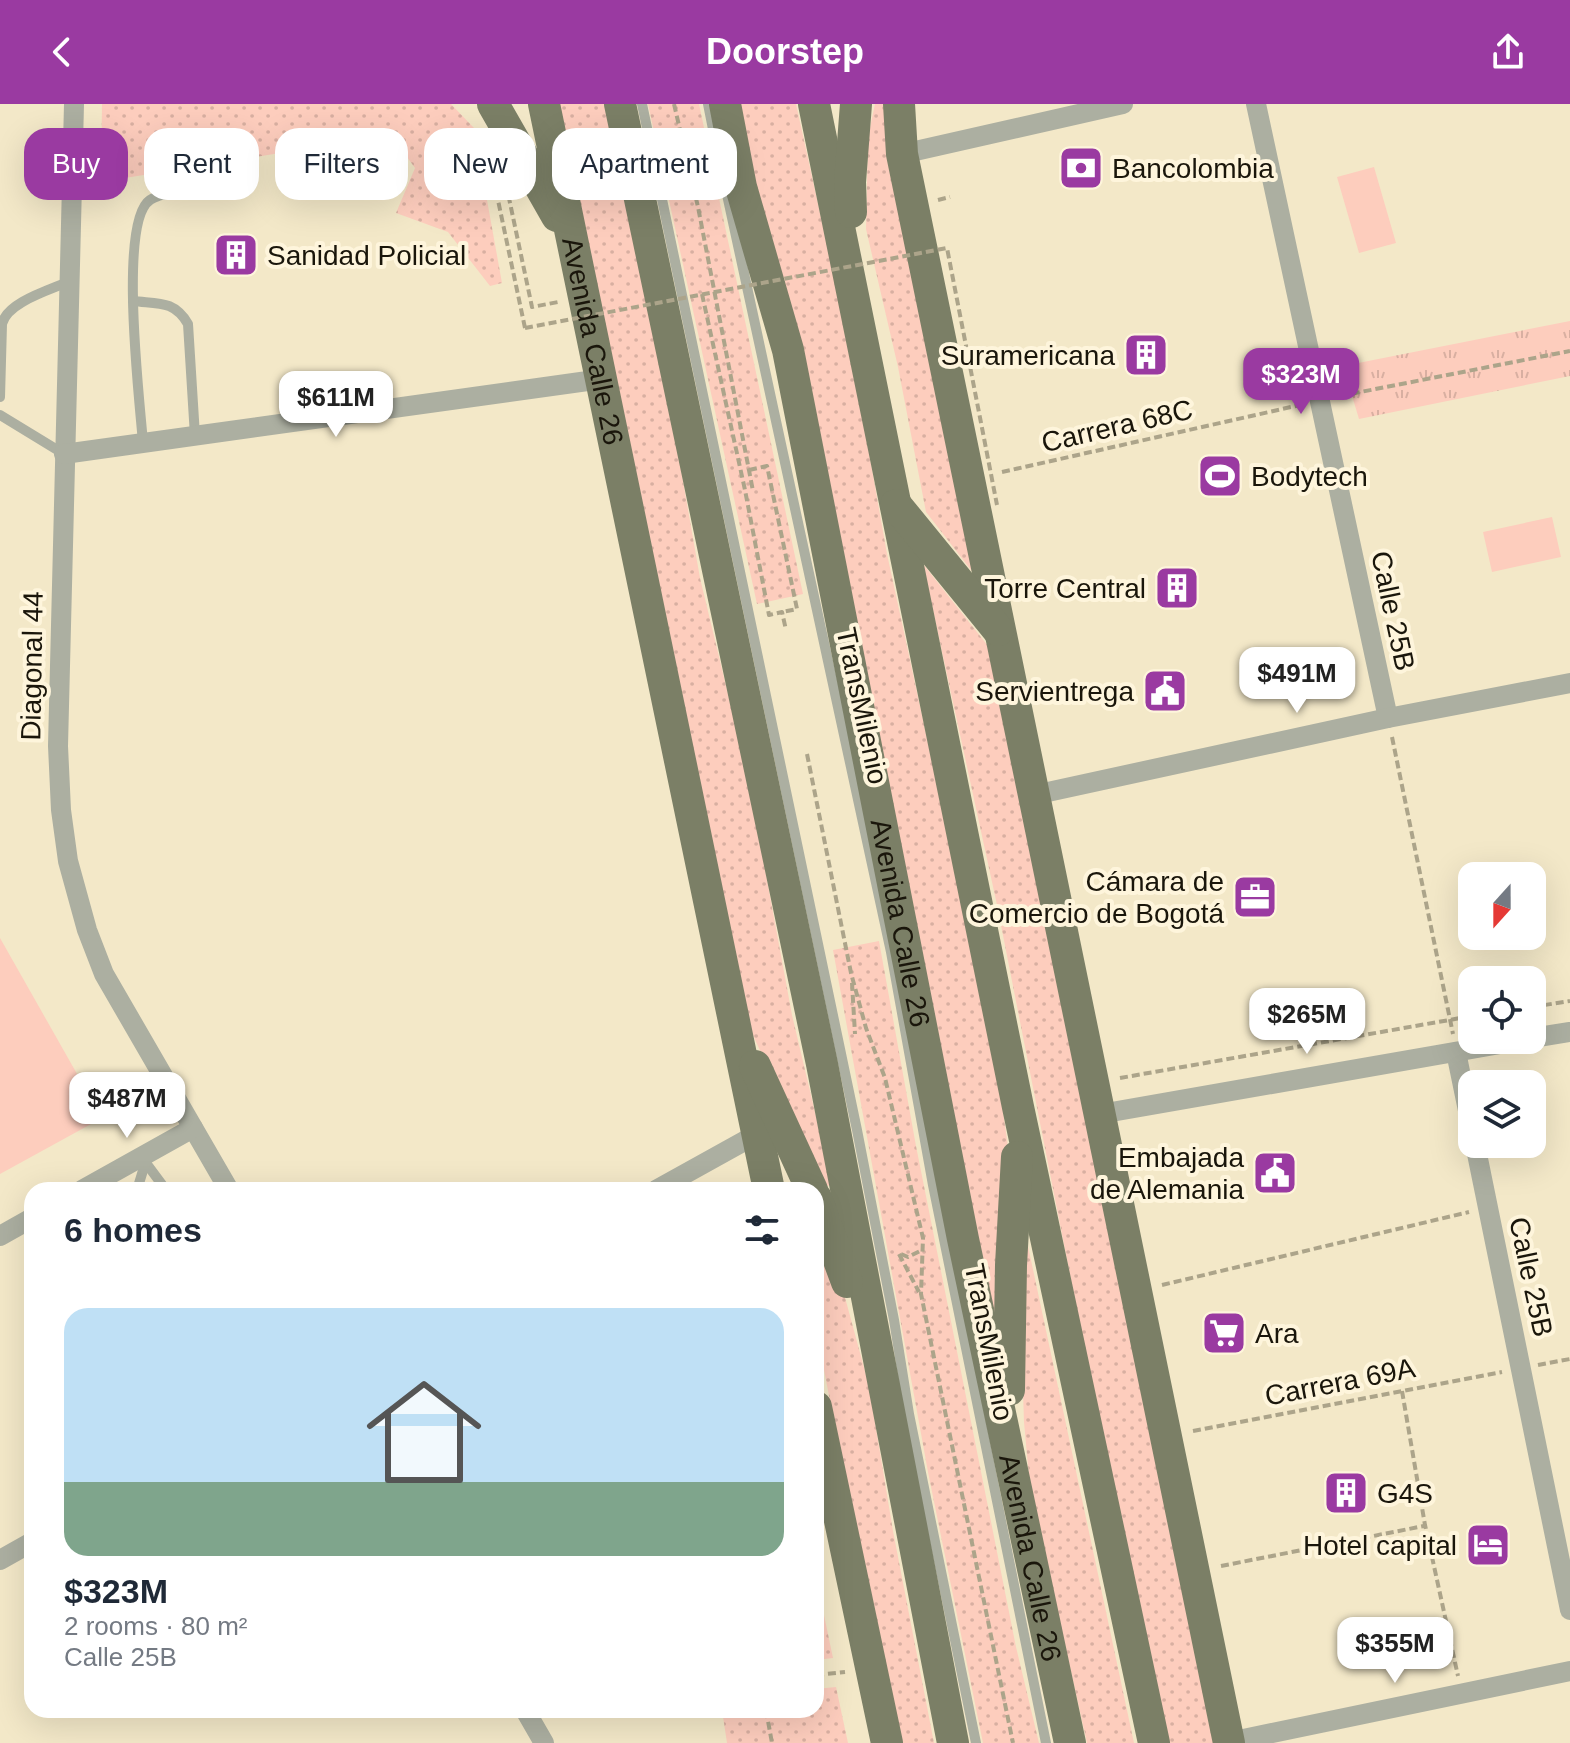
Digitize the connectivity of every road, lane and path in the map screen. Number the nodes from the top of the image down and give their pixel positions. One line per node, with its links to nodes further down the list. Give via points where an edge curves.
1 (74, 104): 21 (street, Diagonal 44)
2 (493, 104): 20 (main road)
3 (544, 104): 20 (main road, Avenida Calle 26)
4 (620, 104): 79 (main road, via 822,1064)
5 (642, 104): 96 (lane, via 857,1130)
6 (674, 104): 34 (path)
7 (708, 104): 98 (lane, TransMilenio, via 891,952)
8 (725, 104): 82 (main road, Avenida Calle 26, via 741,187 788,350)
9 (814, 104): 25 (main road)
10 (856, 104): 25 (main road, via 850,182)
11 (899, 104): 14 (main road)
12 (1123, 104): 14 (street)
13 (1256, 104): 29 (street, Calle 25B)
14 (902, 154): 41 (main road)
15 (950, 197): 19 (path)
16 (149, 200): 23 (lane, via 138,223)
17 (498, 200): 22 (path, bridge, via 525,328)
18 (509, 200): 24 (path)
19 (936, 201)
20 (573, 245): 27 (main road, Avenida Calle 26)
21 (70, 281): 28 (lane, via 5,314); 33 (street, Diagonal 44)
22 (702, 294): 38 (path, bridge, via 947,248); 39 (path, via 769,615)
23 (133, 301): 31 (lane, via 180,310 188,324); 32 (lane)
24 (532, 307)
25 (857, 311): 37 (main road)
26 (1570, 351): 29 (path, Carrera 68C)
27 (602, 379): 31 (street); 50 (main road, Avenida Calle 26)
28 (0, 397)
29 (1320, 400): 35 (path, Carrera 68C); 43 (street, Calle 25B)
30 (0, 415): 33 (lane)
31 (195, 436): 32 (street)
32 (143, 443): 33 (street)
33 (64, 454): 58 (street, Diagonal 44, via 58,746 68,861 104,974)
34 (749, 470): 36 (path); 39 (path, via 767,466 797,609)
35 (1002, 472)
36 (753, 491)
37 (894, 503): 41 (main road); 56 (main road)
38 (997, 505)
39 (782, 612): 40 (path)
40 (786, 630)
41 (1001, 634): 45 (main road)
42 (1570, 683): 43 (street)
43 (1388, 718): 45 (street); 49 (path)
44 (807, 754): 73 (path, via 851,973 885,1078)
45 (1034, 795): 57 (main road)
46 (1570, 1001): 47 (path)
47 (1546, 1005)
48 (1458, 1019): 49 (path)
49 (1451, 1020): 53 (path); 55 (path)
50 (734, 1024): 59 (main road, Avenida Calle 26); 68 (main road)
51 (1570, 1032): 52 (street)
52 (1546, 1036)
53 (1456, 1052): 54 (street); 57 (street)
54 (1460, 1070)
55 (1120, 1078)
56 (1018, 1107): 82 (main road, via 1008,1375); 100 (main road)
57 (1100, 1114): 75 (main road)
58 (193, 1128): 60 (street); 65 (street, Diagonal 44)
59 (757, 1134): 66 (street); 67 (main road, Avenida Calle 26)
60 (147, 1158): 62 (street); 63 (lane); 64 (lane)
61 (1478, 1158): 69 (street, Calle 25B)
62 (98, 1182)
63 (140, 1182)
64 (161, 1182)
65 (224, 1182)
66 (670, 1182)
67 (767, 1182)
68 (808, 1182)
69 (1488, 1207): 75 (path); 77 (street, Calle 25B)
70 (824, 1220): 79 (main road)
71 (24, 1222): 72 (street)
72 (0, 1236)
73 (924, 1248): 74 (path, via 908,1257); 97 (path, via 921,1294)
74 (899, 1254)
75 (1136, 1291): 80 (main road)
76 (1570, 1359): 77 (path, Carrera 69A)
77 (1521, 1368): 78 (path, Carrera 69A); 87 (street, Calle 25B)
78 (1402, 1391): 80 (path, Carrera 69A); 83 (path)
79 (886, 1403): 95 (main road)
80 (1167, 1436): 86 (main road)
81 (824, 1445): 94 (main road)
82 (1016, 1489): 99 (main road, Avenida Calle 26)
83 (1425, 1525): 86 (path); 89 (path)
84 (24, 1546): 85 (street)
85 (0, 1560)
86 (1195, 1572): 101 (main road)
87 (1570, 1610)
88 (1570, 1671): 89 (street)
89 (1462, 1694): 101 (street)
90 (530, 1718): 92 (street)
91 (767, 1718): 93 (path)
92 (544, 1743)
93 (772, 1743)
94 (887, 1743)
95 (953, 1743)
96 (976, 1743)
97 (1013, 1743)
98 (1046, 1743)
99 (1070, 1743)
100 (1154, 1743)
101 (1229, 1743)

